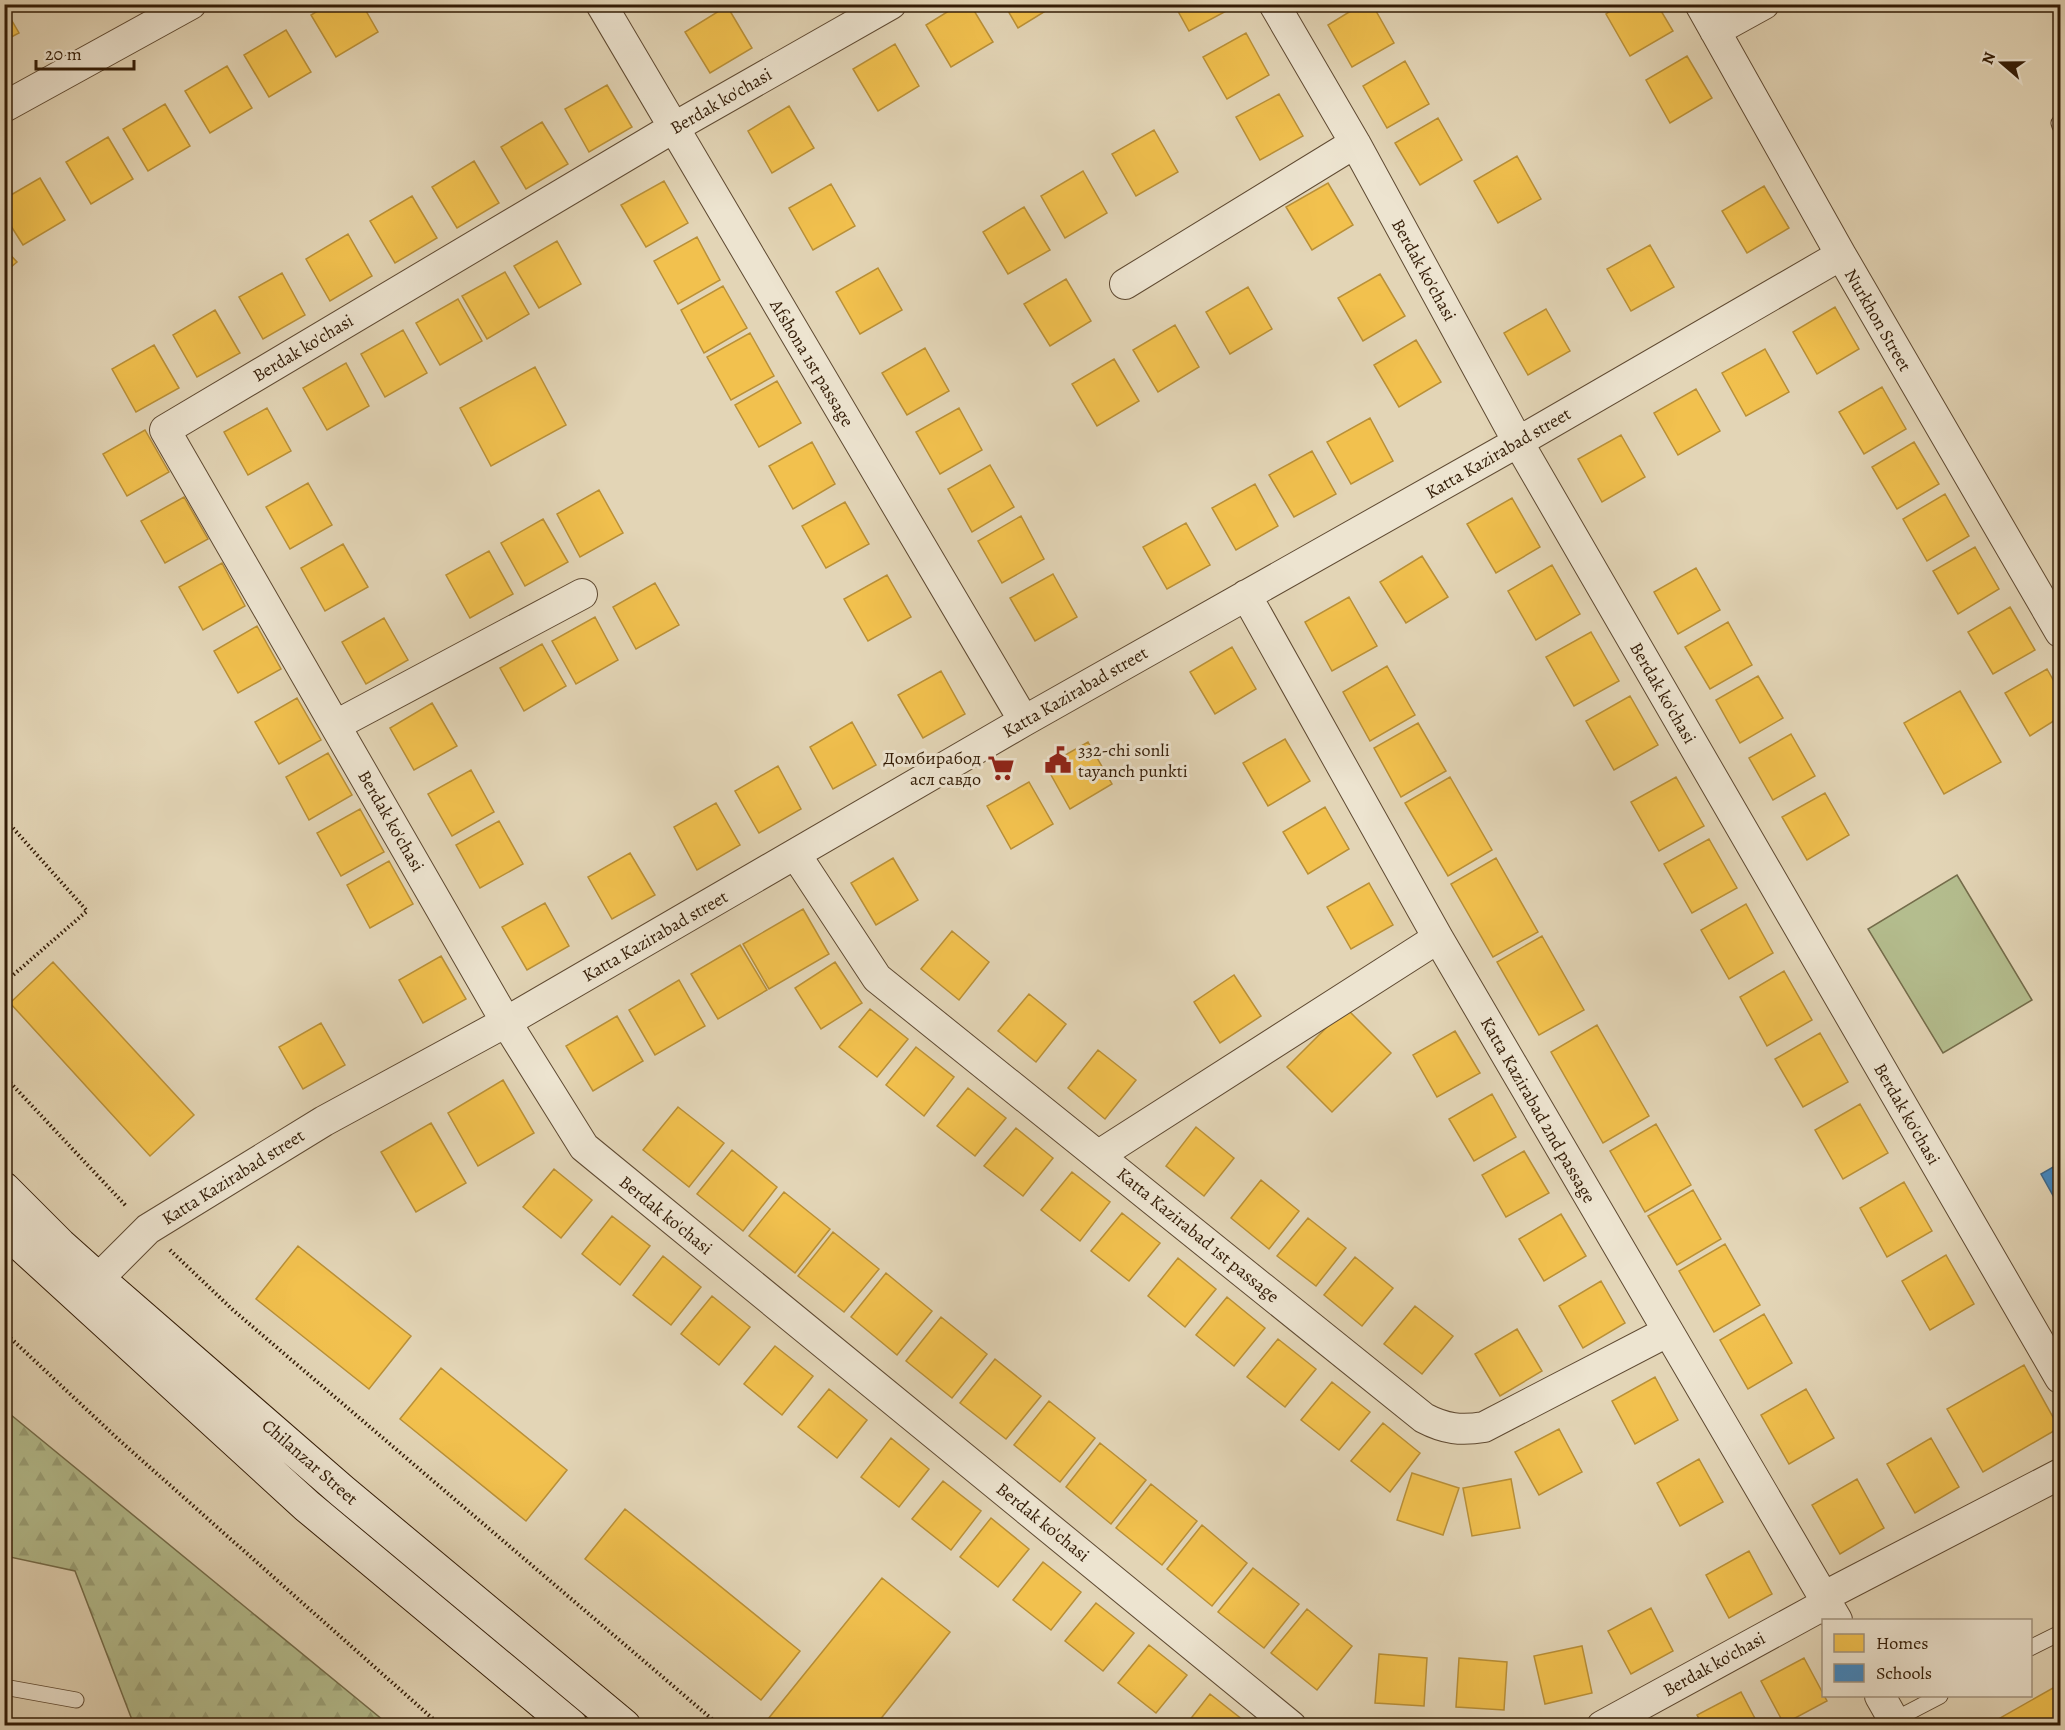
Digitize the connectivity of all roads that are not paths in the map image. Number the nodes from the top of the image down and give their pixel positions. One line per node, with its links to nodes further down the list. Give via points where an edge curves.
1 (191, 4): 8 (street)
2 (601, 4): 9 (street, Afshona 1st passage)
3 (891, 4): 9 (street, Berdak ko'chasi)
4 (1274, 4): 10 (street, Berdak ko'chasi)
5 (1700, 4): 7 (street, Nurkhon Street)
6 (1764, 4): 7 (street)
7 (1715, 31): 11 (street, Nurkhon Street)
8 (4, 107)
9 (673, 128): 17 (street, Afshona 1st passage); 18 (street, Berdak ko'chasi, via 165,430)
10 (1355, 143): 12 (street); 13 (street, Berdak ko'chasi)
11 (1841, 255): 13 (street, Katta Kazirabad street); 16 (street, Nurkhon Street)
12 (1125, 284)
13 (1518, 442): 15 (street, Katta Kazirabad street); 27 (street, Berdak ko'chasi)
14 (582, 594): 18 (street)
15 (1246, 595): 17 (street, Katta Kazirabad street); 20 (street, Katta Kazirabad 2nd passage)
16 (2061, 632)
17 (1024, 721): 19 (street, Katta Kazirabad street)
18 (336, 725): 21 (street, Berdak ko'chasi)
19 (796, 855): 21 (street, Katta Kazirabad street); 22 (street, Katta Kazirabad 1st passage, via 877,978)
20 (1438, 938): 22 (street); 26 (street, Katta Kazirabad 2nd passage)
21 (506, 1022): 25 (street, Katta Kazirabad street, via 324,1121 148,1229); 38 (street, Berdak ko'chasi, via 584,1147)
22 (1099, 1155): 26 (street, Katta Kazirabad 1st passage, via 1437,1425 1468,1430 1484,1427)
23 (4, 1189): 25 (main road, Chilanzar Street, via 60,1245)
24 (4, 1229): 25 (main road, Chilanzar Street)
25 (88, 1289): 36 (main road, Chilanzar Street, via 307,1506); 37 (main road, Chilanzar Street, via 342,1491)
26 (1667, 1332): 29 (street, Katta Kazirabad 2nd passage)
27 (2061, 1378)
28 (2061, 1474): 29 (street, Berdak ko'chasi)
29 (1829, 1607): 39 (street, Berdak ko'chasi)
30 (2061, 1633): 31 (lane)
31 (2032, 1648)
32 (4, 1688): 34 (lane)
33 (1935, 1697): 35 (lane)
34 (76, 1700)
35 (1890, 1714)
36 (571, 1725)
37 (624, 1725)
38 (1291, 1725)
39 (1602, 1725)

